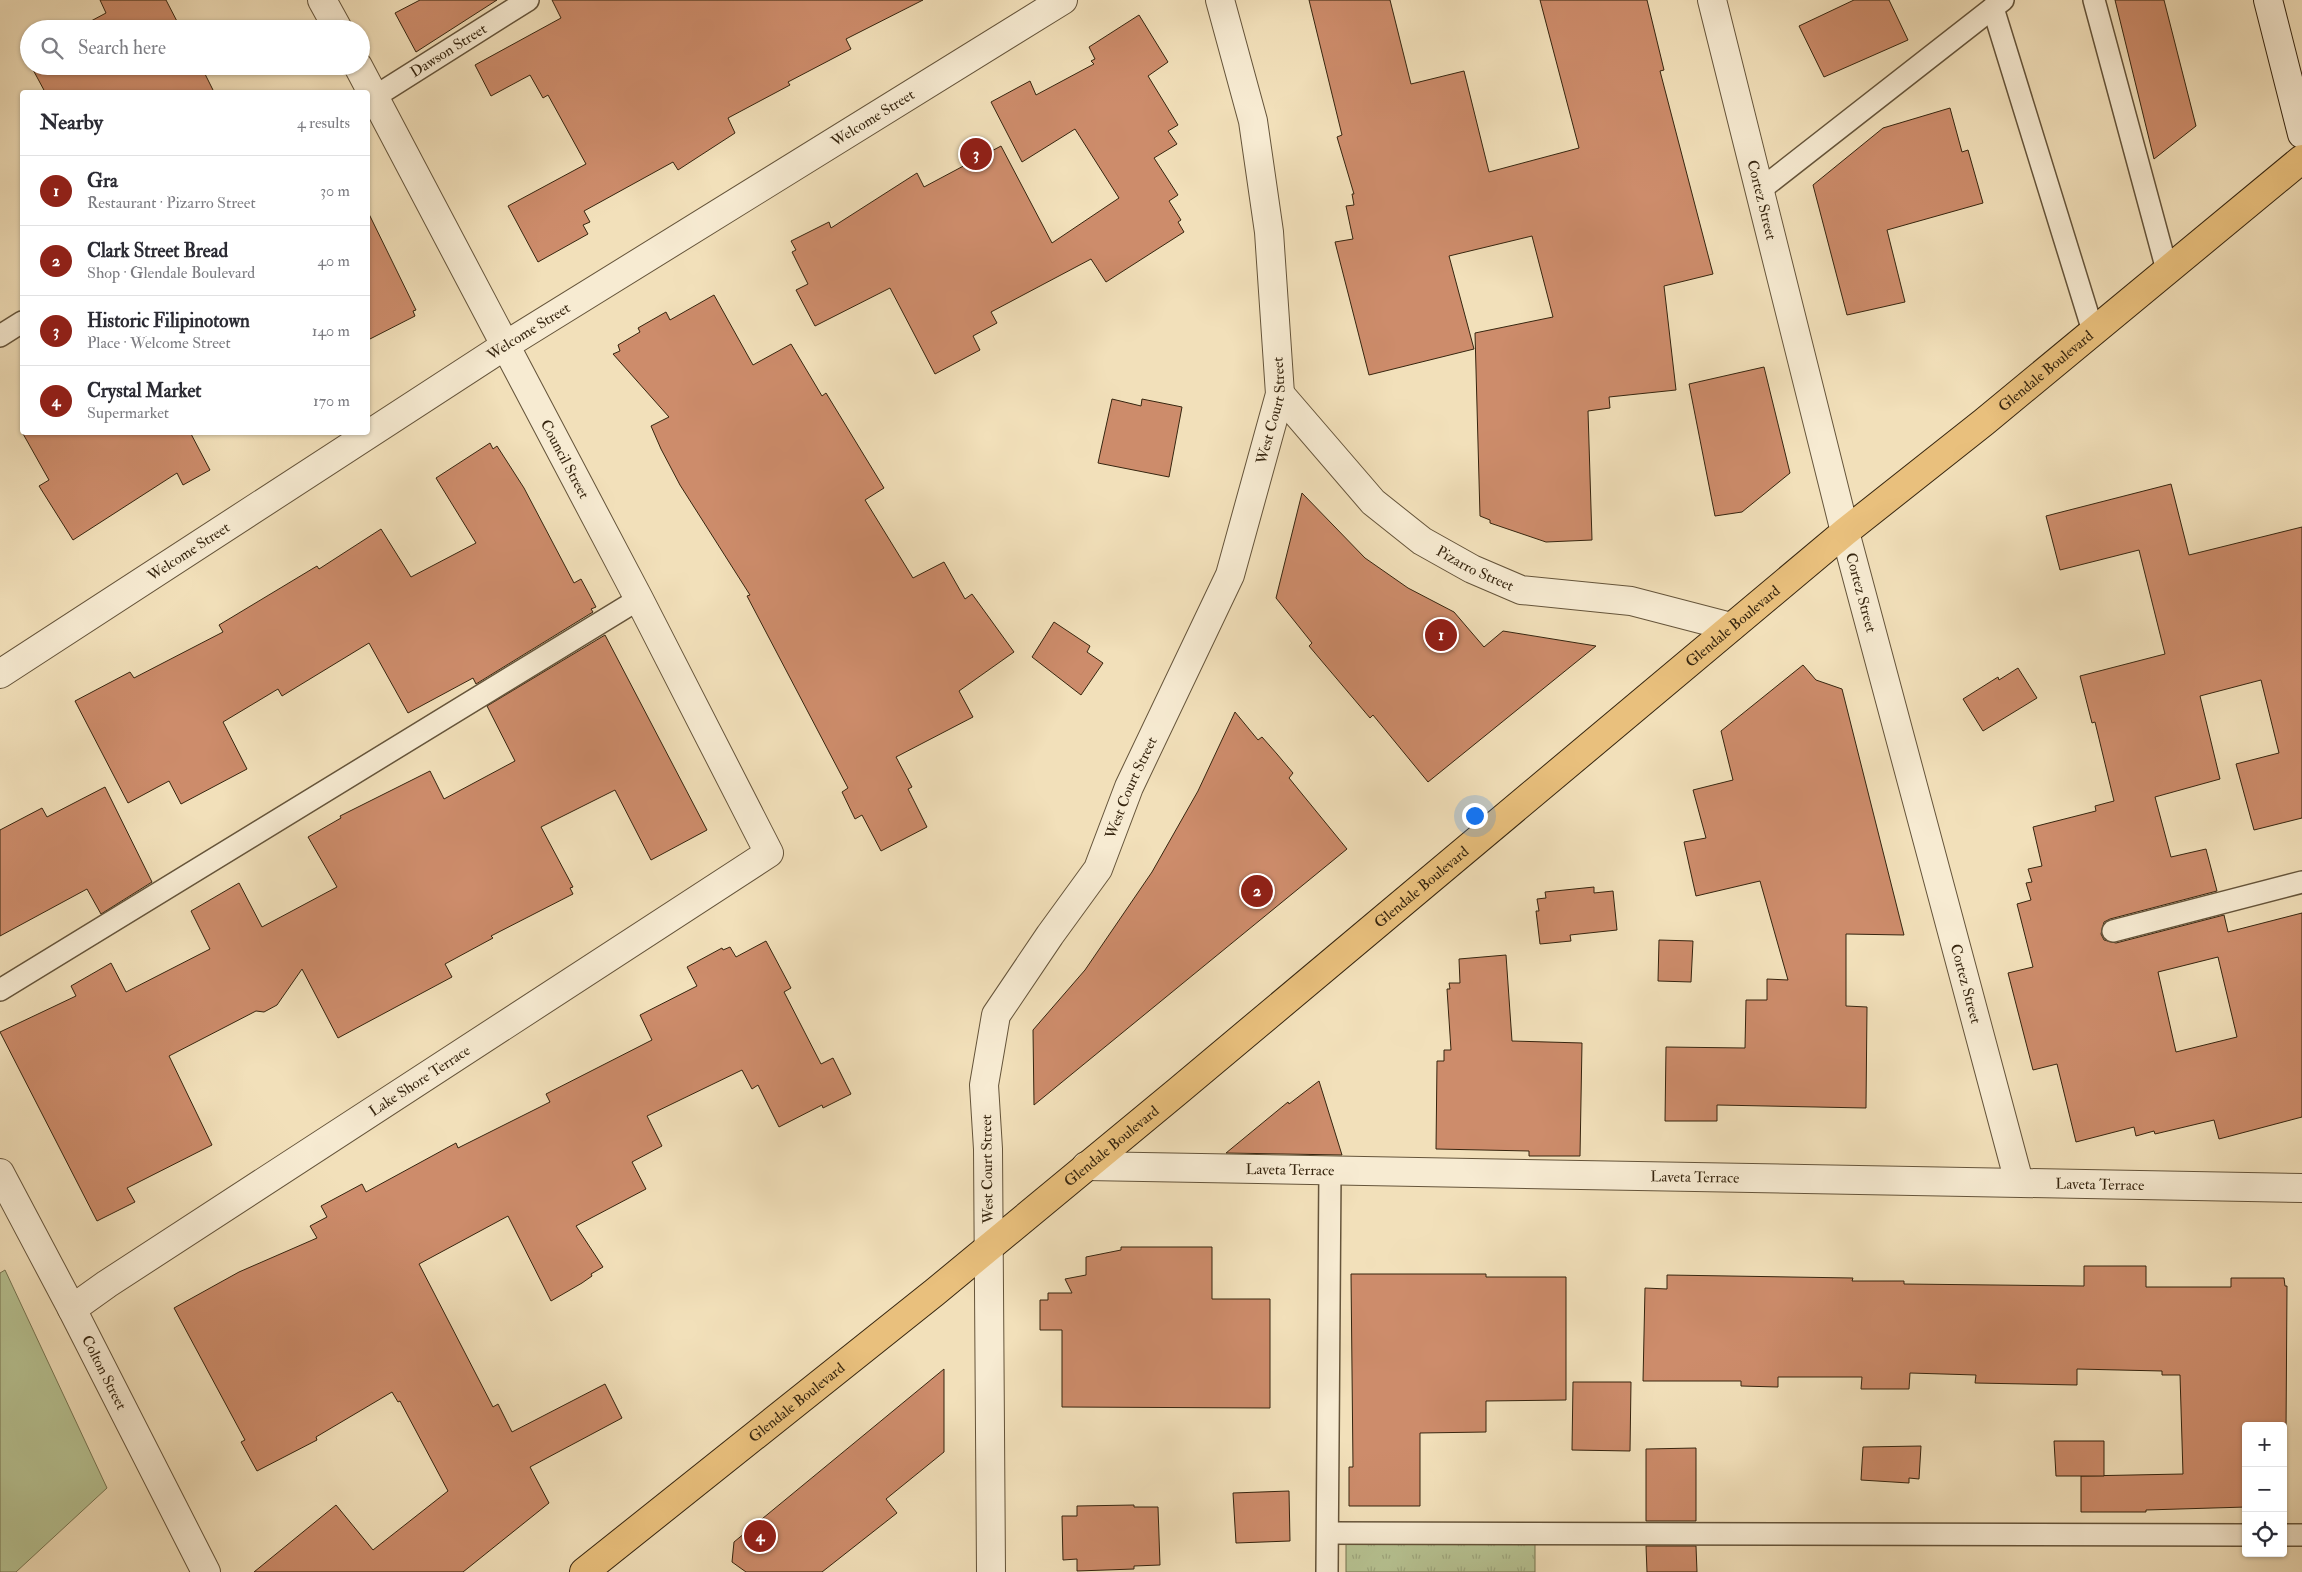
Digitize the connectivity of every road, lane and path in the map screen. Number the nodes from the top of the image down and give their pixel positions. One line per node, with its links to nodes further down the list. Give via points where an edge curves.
1 (322, 0): 9 (street)
2 (528, 0): 12 (lane, Dawson Street)
3 (1063, 0): 20 (street, Welcome Street)
4 (1220, 0): 21 (street, West Court Street, via 1253,121 1268,232)
5 (1712, 0): 15 (street, Cortez Street)
6 (2094, 0): 16 (lane)
7 (2268, 0): 13 (street)
8 (1998, 4): 15 (lane); 18 (lane)
9 (333, 20)
10 (362, 75): 11 (street, Council Street)
11 (367, 90)
12 (371, 99): 20 (street, Council Street)
13 (2302, 134)
14 (2302, 159): 16 (main road, Glendale Boulevard)
15 (1760, 190): 24 (street, Cortez Street)
16 (2167, 270): 18 (main road, Glendale Boulevard)
17 (20, 323): 19 (lane)
18 (2093, 331): 24 (main road, Glendale Boulevard)
19 (0, 336)
20 (506, 345): 22 (street, Welcome Street); 25 (street, Council Street)
21 (1280, 394): 26 (street, Pizarro Street, via 1373,502 1422,542 1472,569 1521,590 1631,601); 37 (street, West Court Street, via 1230,575 1129,786 1098,869 996,1015 984,1085)
22 (370, 433)
23 (368, 435): 27 (street, Welcome Street)
24 (1845, 532): 26 (main road, Glendale Boulevard); 35 (street, Cortez Street)
25 (639, 599): 28 (street, Council Street); 31 (lane)
26 (1731, 627): 32 (main road, Glendale Boulevard)
27 (0, 674)
28 (769, 853): 38 (street, Lake Shore Terrace)
29 (2302, 882): 30 (lane)
30 (2113, 931)
31 (0, 990)
32 (1086, 1166): 33 (street, Laveta Terrace); 37 (main road, Glendale Boulevard)
33 (1330, 1170): 35 (street, Laveta Terrace); 39 (lane)
34 (0, 1173): 38 (street, Colton Street)
35 (2019, 1182): 36 (street, Laveta Terrace)
36 (2302, 1188)
37 (988, 1246): 44 (main road, Glendale Boulevard, via 935,1292); 45 (street, West Court Street)
38 (72, 1309): 43 (street, Colton Street)
39 (1328, 1533): 40 (lane); 46 (lane)
40 (2242, 1535)
41 (2287, 1535): 42 (lane)
42 (2302, 1535)
43 (206, 1572)
44 (584, 1572)
45 (991, 1572)
46 (1327, 1572)

